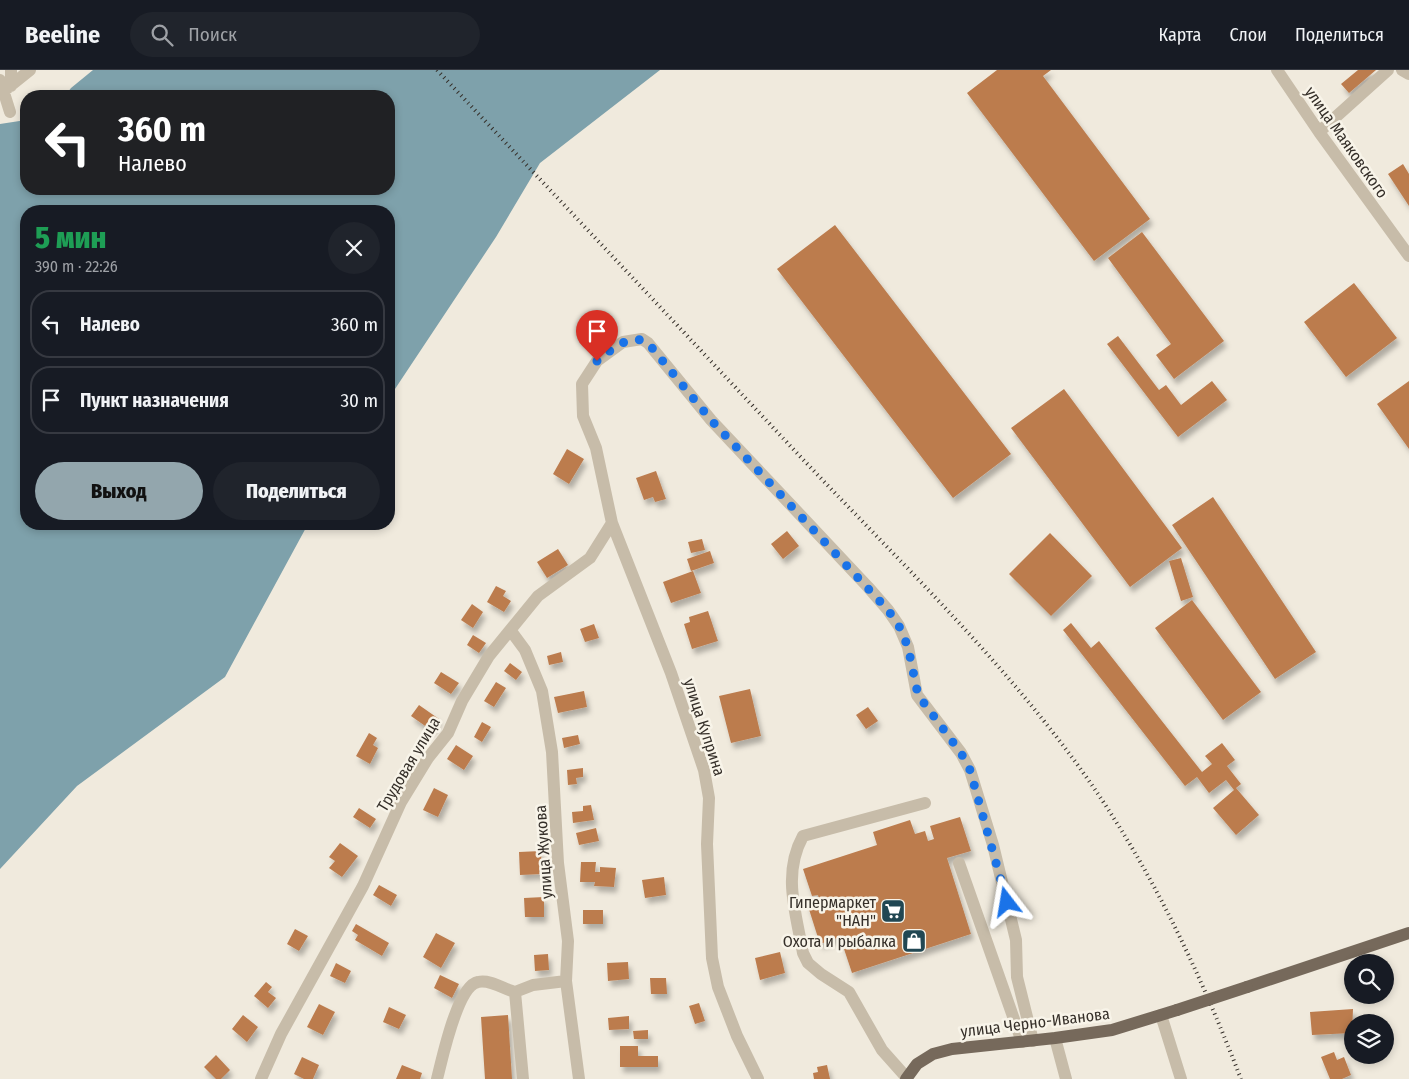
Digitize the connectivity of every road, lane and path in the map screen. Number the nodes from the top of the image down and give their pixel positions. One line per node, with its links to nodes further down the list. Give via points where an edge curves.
1 (11, 70): 7 (street)
2 (30, 70): 7 (street)
3 (1277, 70): 9 (street, улица Маяковского)
4 (1388, 70): 9 (street)
5 (1402, 70): 6 (street)
6 (1409, 74)
7 (4, 88): 8 (street)
8 (10, 112)
9 (1319, 132): 10 (street, улица Маяковского)
10 (1409, 256)
11 (612, 523): 12 (street, Трудовая улица, via 590,558 538,596); 20 (street, улица Куприна, via 596,448 583,416 582,384 597,361 612,349 623,342 642,339 744,457 888,610 899,626 908,647 918,695 970,770 993,845 1016,940 1017,977); 26 (street, улица Куприна, via 671,673 704,770 709,798 712,958 718,987)
12 (511, 631): 16 (street, улица Жукова, via 525,650 540,684 552,752 558,863 568,941); 22 (street, Трудовая улица, via 498,642 462,701 448,733 401,802 364,886 281,1034)
13 (925, 803): 21 (street, via 803,836 796,848 790,880 803,953 808,963 849,992 882,1050)
14 (959, 863): 20 (street)
15 (1409, 933): 18 (main road, улица Черно-Иванова, bridge)
16 (566, 981): 17 (street, via 533,985); 25 (street, улица Жукова)
17 (515, 992): 23 (street, via 486,982 476,982 470,987 446,1040); 24 (street)
18 (1161, 1015): 19 (main road, улица Черно-Иванова, via 1112,1030); 28 (street)
19 (1056, 1038): 20 (main road, улица Черно-Иванова); 27 (street)
20 (1028, 1041): 21 (main road, улица Черно-Иванова, via 933,1054 917,1064)
21 (906, 1078)
22 (262, 1079)
23 (437, 1079)
24 (523, 1079)
25 (579, 1079)
26 (758, 1079)
27 (1066, 1079)
28 (1181, 1079)

